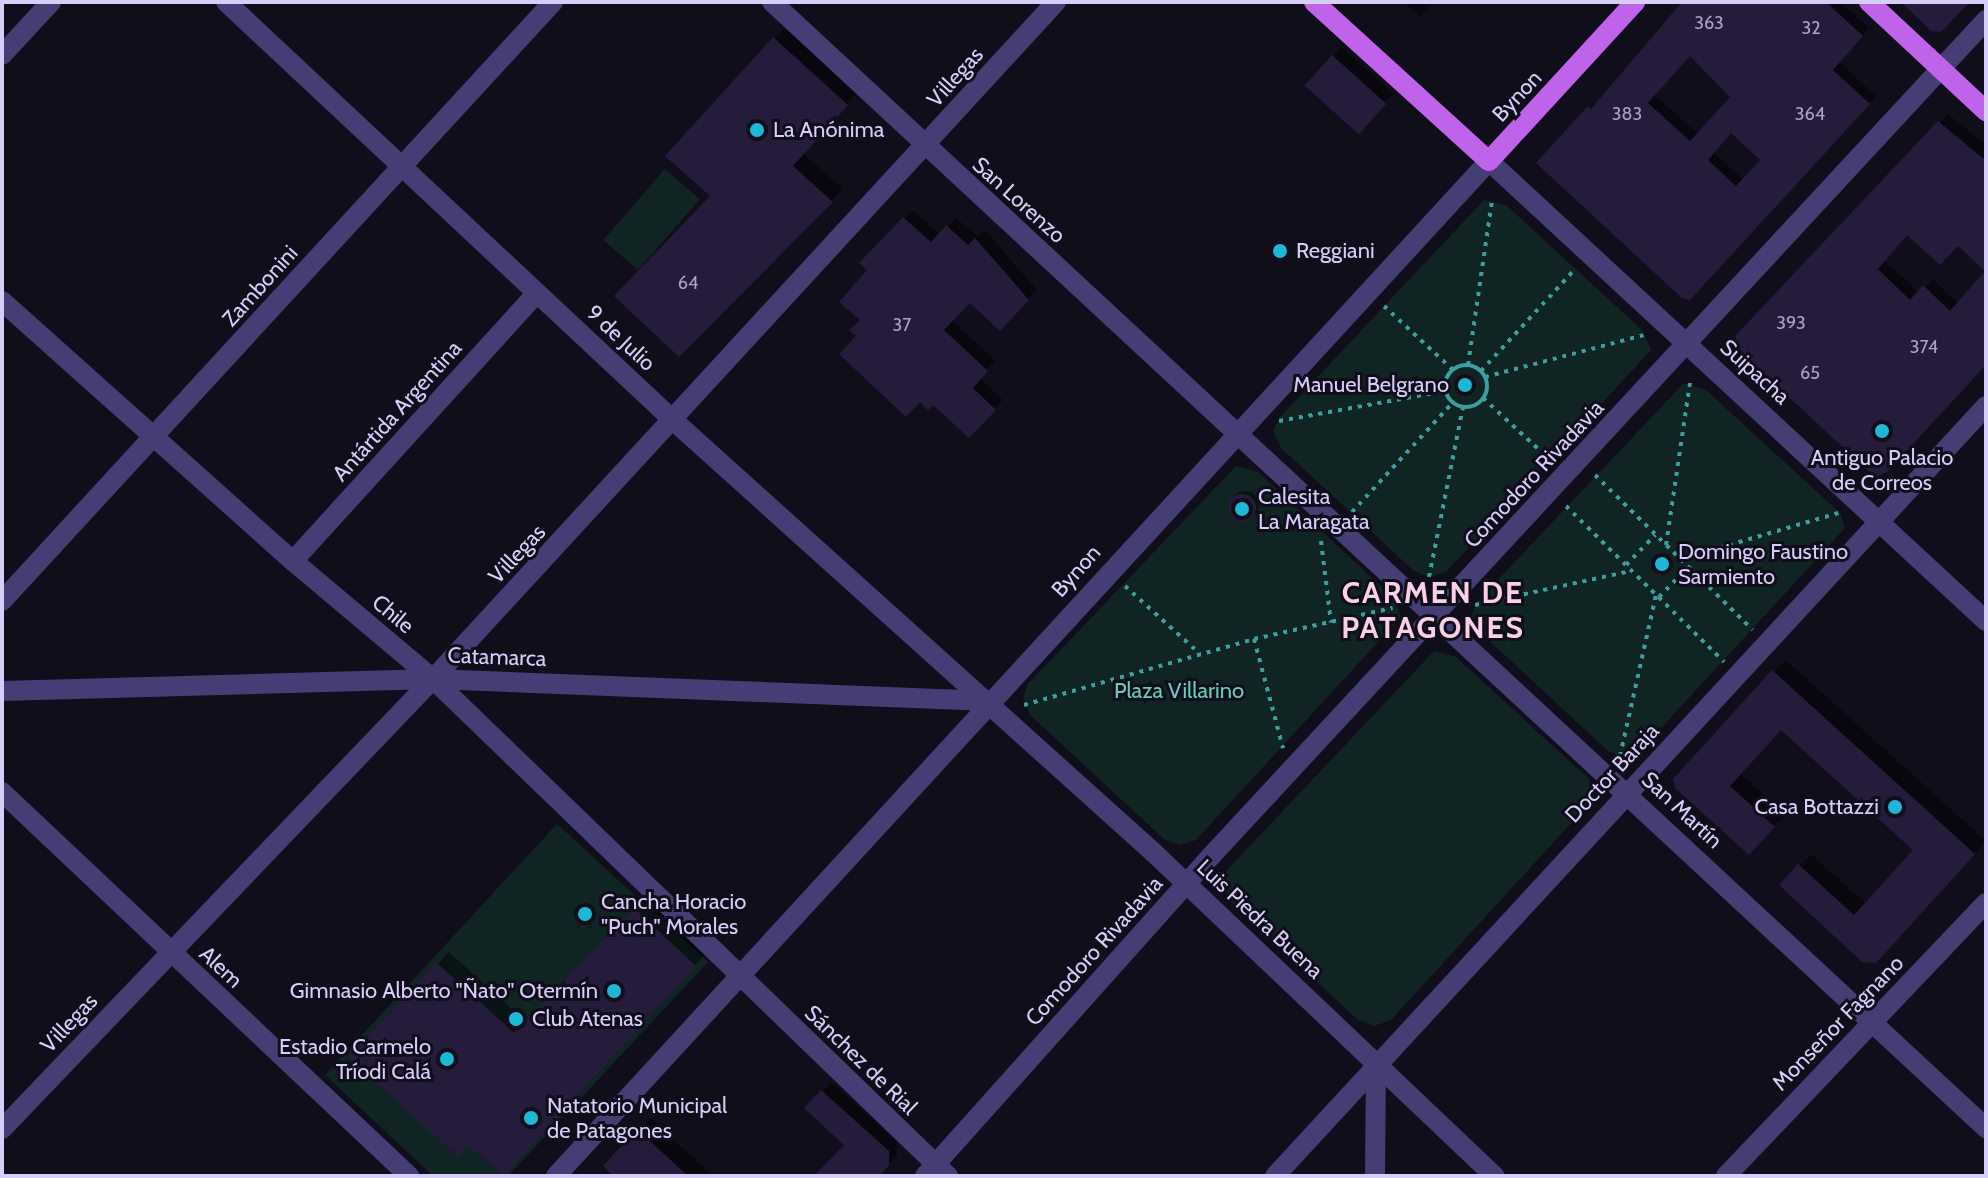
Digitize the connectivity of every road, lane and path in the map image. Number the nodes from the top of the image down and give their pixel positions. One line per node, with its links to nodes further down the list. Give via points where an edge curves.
1 (51, 2): 10 (street)
2 (226, 2): 15 (street, 9 de Julio)
3 (553, 2): 15 (street, Zambonini)
4 (772, 2): 13 (street, San Lorenzo)
5 (1056, 2): 13 (street, Villegas)
6 (1314, 2): 14 (main road)
7 (1635, 2): 14 (main road, Bynon)
8 (1869, 2): 11 (main road)
9 (1986, 20): 11 (street, Comodoro Rivadavia)
10 (2, 55)
11 (1941, 68): 12 (main road); 22 (street, Comodoro Rivadavia)
12 (1986, 111)
13 (924, 147): 33 (street, Villegas); 35 (street, San Lorenzo)
14 (1489, 161): 22 (street, Suipacha); 35 (street, Bynon)
15 (400, 167): 18 (street, 9 de Julio); 36 (street, Zambonini)
16 (1492, 200): 23 (path)
17 (1575, 269): 25 (path)
18 (537, 293): 33 (street, 9 de Julio); 47 (street, Antártida Argentina)
19 (1383, 305): 24 (path)
20 (6, 312): 36 (street, Chile)
21 (1646, 334): 26 (path)
22 (1688, 345): 42 (street, Suipacha); 57 (street, Comodoro Rivadavia)
23 (1468, 365): 24 (path); 25 (path)
24 (1453, 370): 28 (path)
25 (1481, 371): 26 (path)
26 (1485, 377): 29 (path)
27 (1690, 383): 45 (path)
28 (1446, 391): 30 (path); 34 (path)
29 (1483, 398): 32 (path); 37 (path)
30 (1453, 402): 32 (path); 40 (path)
31 (1986, 406): 42 (street, Doctor Baraja)
32 (1463, 407): 51 (path)
33 (674, 421): 64 (street, Villegas); 66 (street, 9 de Julio)
34 (1277, 421)
35 (1237, 430): 57 (street, San Martín); 66 (street, Bynon)
36 (154, 437): 47 (street, Chile); 54 (street, Zambonini)
37 (1551, 460)
38 (1595, 475): 44 (path)
39 (1566, 506): 48 (path)
40 (1351, 513)
41 (1840, 513): 46 (path)
42 (1880, 519): 58 (street, Suipacha); 71 (street, Doctor Baraja)
43 (1319, 529): 59 (path)
44 (1655, 535): 45 (path); 48 (path)
45 (1666, 545): 46 (path)
46 (1680, 559): 49 (path)
47 (293, 561): 64 (street, Chile)
48 (1626, 565): 50 (path)
49 (1688, 567): 53 (path); 60 (path)
50 (1631, 571): 53 (path); 55 (path)
51 (1429, 577)
52 (1123, 584): 62 (path)
53 (1658, 596): 63 (path); 69 (path)
54 (2, 601)
55 (1475, 605)
56 (1400, 607): 59 (path)
57 (1435, 615): 71 (street, San Martín); 72 (street, Comodoro Rivadavia)
58 (1986, 621)
59 (1331, 622): 61 (path)
60 (1753, 631)
61 (1254, 639): 62 (path); 68 (path)
62 (1200, 654): 67 (path)
63 (1724, 662)
64 (433, 679): 65 (street, Catamarca); 66 (street, Catamarca); 74 (street, Villegas); 75 (street, Chile)
65 (2, 691)
66 (989, 701): 72 (street, Luis Piedra Buena); 75 (street, Bynon)
67 (1024, 705)
68 (1283, 748)
69 (1620, 756)
70 (2, 792): 74 (street, Alem)
71 (1627, 792): 76 (street, San Martín); 77 (street, Doctor Baraja)
72 (1187, 883): 77 (street, Luis Piedra Buena); 80 (street, Comodoro Rivadavia)
73 (1986, 903): 76 (street, Monseñor Fagnano)
74 (170, 952): 79 (street, Villegas); 81 (street, Alem)
75 (742, 978): 80 (street, Sánchez de Rial); 82 (street, Bynon)
76 (1871, 1022): 78 (street, San Martín); 86 (street, Monseñor Fagnano)
77 (1376, 1062): 83 (street, Doctor Baraja); 84 (street); 85 (street, Luis Piedra Buena)
78 (1986, 1128)
79 (2, 1129)
80 (936, 1172)
81 (409, 1176)
82 (556, 1176)
83 (1275, 1176)
84 (1375, 1176)
85 (1495, 1176)
86 (1726, 1176)

